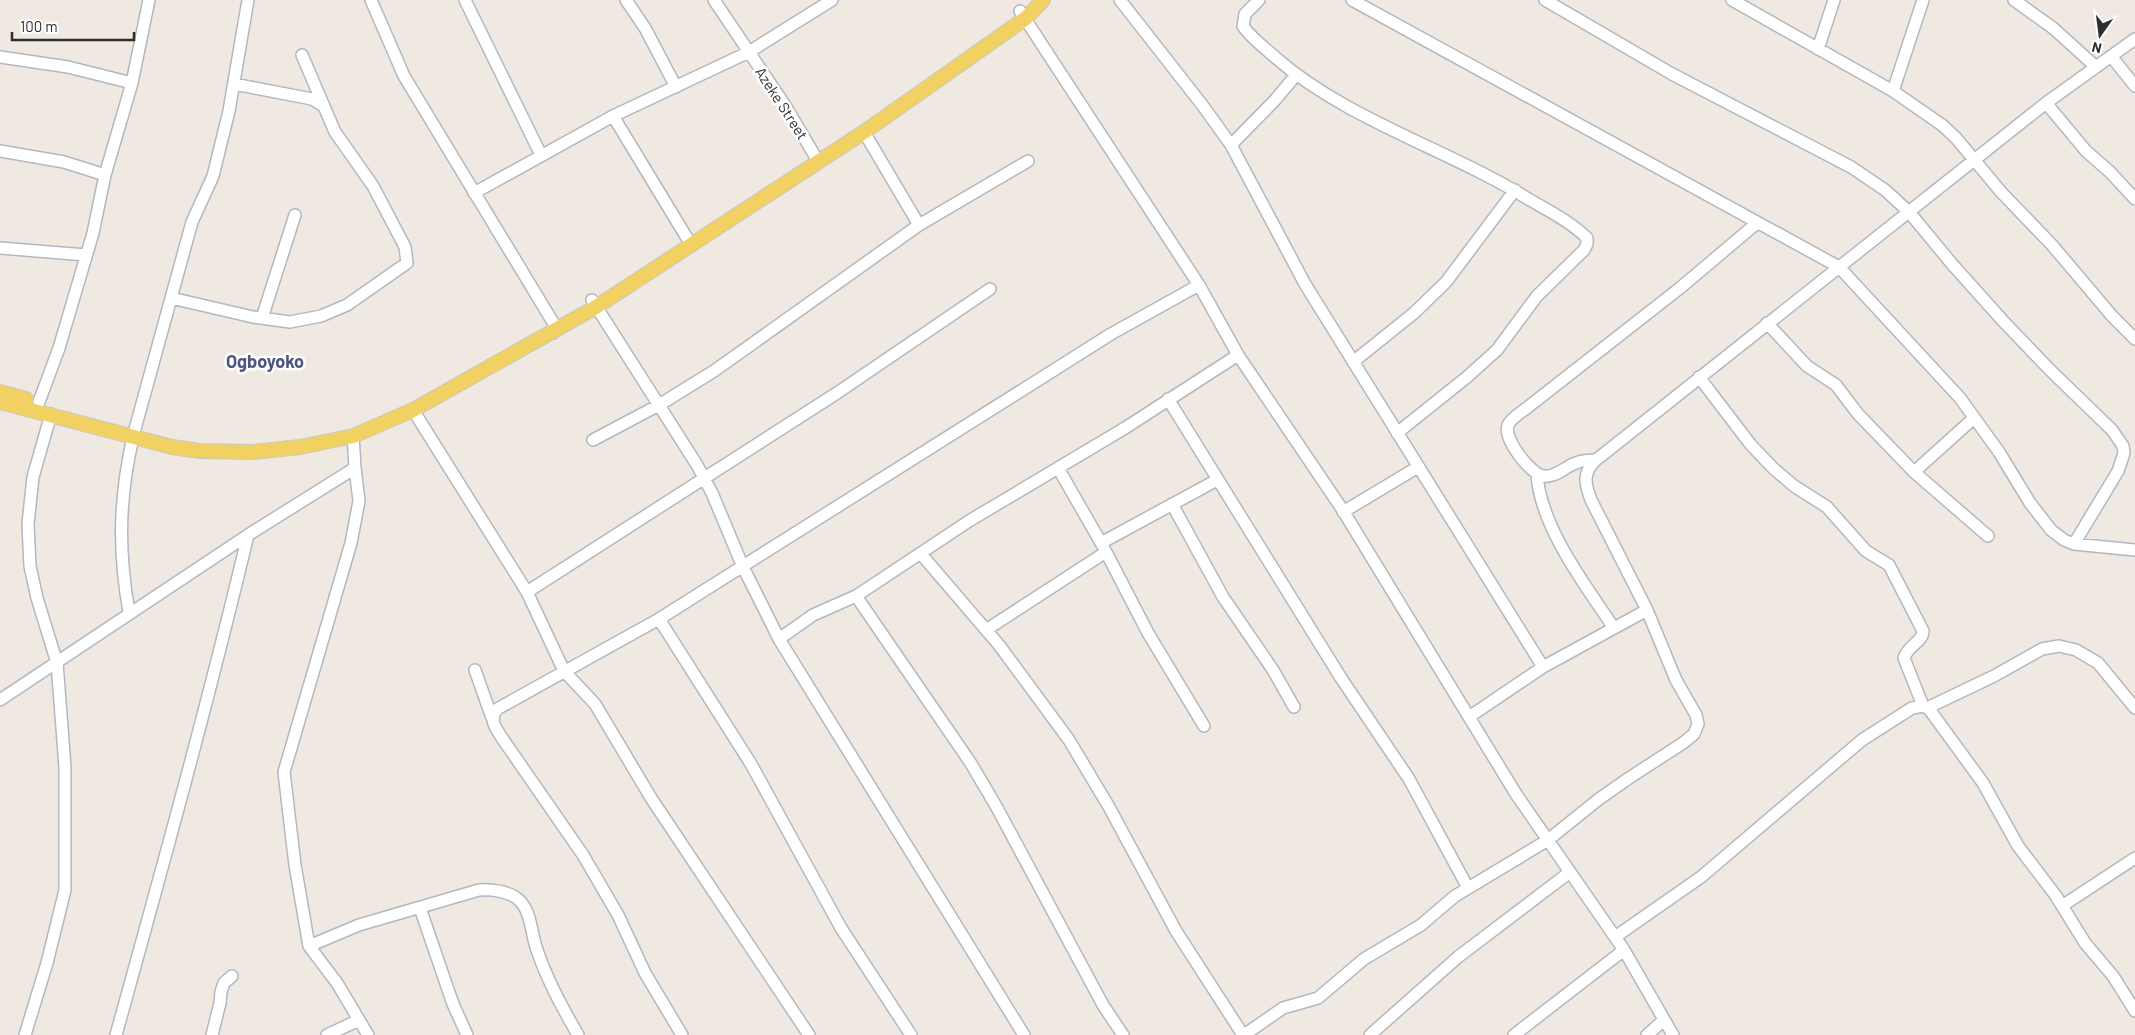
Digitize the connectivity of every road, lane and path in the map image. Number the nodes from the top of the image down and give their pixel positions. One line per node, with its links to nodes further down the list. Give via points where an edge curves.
1 (149, 0): 28 (street)
2 (248, 0): 29 (street)
3 (370, 0): 45 (street, via 404,76)
4 (465, 0): 39 (street)
5 (626, 0): 31 (street, via 645,28)
6 (714, 0): 22 (street, Azeke Street)
7 (832, 0): 18 (street)
8 (1032, 0): 19 (main road)
9 (1043, 0): 19 (main road)
10 (1120, 0): 37 (street)
11 (1259, 0): 27 (street, via 1245,14 1244,26)
12 (1352, 0): 49 (street)
13 (1544, 0): 47 (street, via 1672,74 1851,167 1885,190)
14 (1732, 0): 21 (street)
15 (1834, 0): 21 (street)
16 (1923, 0): 32 (street)
17 (2014, 0): 26 (street, via 2053,28)
18 (818, 3): 22 (street)
19 (1023, 14): 36 (main road); 40 (main road); 55 (street)
20 (2135, 39): 24 (street)
21 (1818, 48): 32 (street)
22 (749, 52): 31 (street); 40 (street, Azeke Street)
23 (302, 55): 34 (street)
24 (2111, 56): 26 (street); 30 (street)
25 (0, 57): 28 (street, via 68,67)
26 (2096, 67): 33 (street)
27 (1296, 75): 37 (street); 44 (street, via 1400,134)
28 (132, 83): 43 (street)
29 (234, 84): 34 (street, via 312,99); 57 (street, via 213,176 192,222)
30 (2135, 86)
31 (676, 87): 35 (street)
32 (1893, 91): 42 (street, via 1942,124)
33 (2046, 103): 42 (street); 46 (street, via 2086,151)
34 (322, 105): 59 (street, via 335,132 373,186 405,247 406,263 347,305 321,316 290,322)
35 (613, 116): 39 (street); 51 (street)
36 (864, 132): 50 (street); 58 (main road)
37 (1231, 145): 64 (street, via 1305,284)
38 (0, 151): 43 (street, via 64,162)
39 (540, 155): 45 (street)
40 (815, 156): 51 (main road)
41 (1028, 161): 50 (street)
42 (1975, 161): 47 (street); 62 (street)
43 (105, 175): 53 (street)
44 (1515, 190): 64 (street, via 1446,282 1414,313); 76 (street, via 1587,238 1586,247 1537,296 1497,350)
45 (474, 193): 61 (street)
46 (2135, 199)
47 (1909, 212): 54 (street); 92 (street, via 2003,321 2112,430 2123,446 2118,471)
48 (295, 215): 59 (street)
49 (1757, 222): 54 (street); 85 (street, via 1680,288 1512,420 1507,434 1511,444)
50 (919, 225): 70 (street, via 714,371)
51 (687, 238): 58 (main road)
52 (0, 248): 53 (street)
53 (86, 255): 69 (street)
54 (1839, 267): 60 (street); 74 (street, via 1941,376)
55 (1199, 285): 63 (street); 96 (street, via 1111,334 970,421)
56 (990, 289): 86 (street, via 837,393)
57 (170, 298): 59 (street); 75 (street)
58 (594, 303): 61 (main road); 70 (street)
59 (262, 318)
60 (1767, 323): 65 (street); 84 (street, via 1808,366 1836,385 1863,420)
61 (554, 328): 71 (main road); 79 (main road, via 410,404 351,428)
62 (2135, 339)
63 (1238, 355): 67 (street); 89 (street)
64 (1352, 362): 76 (street)
65 (1699, 377): 80 (street); 110 (street, via 1751,445 1774,469 1826,507 1866,551 1889,565 1923,631 1922,638 1908,649 1904,658)
66 (0, 392): 69 (main road)
67 (1168, 399): 83 (street); 87 (street)
68 (0, 402): 72 (main road)
69 (39, 402): 73 (main road)
70 (659, 406): 78 (street); 86 (street)
71 (413, 410): 77 (main road); 97 (street)
72 (51, 414): 73 (main road); 105 (street, via 33,477 28,524 33,582)
73 (73, 416): 75 (main road)
74 (1974, 418): 84 (street); 92 (street, via 2044,523)
75 (134, 433): 79 (main road, via 172,447 200,451 253,452); 100 (street, via 122,499 120,539)
76 (1397, 433): 81 (street)
77 (353, 436): 79 (main road); 82 (street)
78 (593, 440)
79 (299, 443)
80 (1596, 460): 85 (street, via 1575,463 1550,476); 99 (street, via 1585,478 1588,491)
81 (1418, 467): 89 (street); 106 (street)
82 (354, 468): 90 (street); 123 (street, via 359,501 351,543 284,772)
83 (1058, 468): 93 (street); 95 (street)
84 (1914, 472): 91 (street)
85 (1537, 474): 102 (street, via 1541,500 1568,559)
86 (703, 478): 96 (street); 97 (street)
87 (1217, 480): 88 (street); 119 (street, via 1341,678 1409,779)
88 (1172, 504): 93 (street); 111 (street, via 1223,597 1273,670)
89 (1343, 512): 113 (street)
90 (248, 535): 100 (street); 130 (street, via 220,656)
91 (1988, 536)
92 (2074, 544): 94 (street)
93 (1103, 548): 103 (street); 115 (street, via 1148,633)
94 (2135, 550)
95 (921, 554): 98 (street); 103 (street)
96 (744, 567): 101 (street); 104 (street)
97 (527, 592): 108 (street)
98 (856, 596): 104 (street, via 813,615); 140 (street, via 988,791 1103,1005)
99 (1647, 610): 102 (street); 116 (street, via 1676,680 1696,715 1696,730 1684,744 1628,778)
100 (129, 612): 105 (street)
101 (659, 619): 108 (street); 138 (street, via 751,764 841,928)
102 (1614, 628): 106 (street)
103 (986, 630): 141 (street, via 1069,740 1176,931)
104 (779, 639): 139 (street)
105 (57, 663): 109 (street); 129 (street, via 65,767 65,890)
106 (1543, 667): 113 (street)
107 (475, 670): 114 (street)
108 (564, 671): 114 (street, via 497,709); 137 (street, via 595,704 651,798)
109 (0, 700)
110 (1925, 707): 112 (street, via 1994,676 2042,649 2059,646 2076,650 2098,663); 120 (street, via 1983,783 2018,846); 122 (street, via 1912,708 1862,740 1708,871)
111 (1294, 708)
112 (2135, 708)
113 (1469, 717): 116 (street)
114 (492, 718): 136 (street, via 618,915 645,973)
115 (1204, 726)
116 (1548, 840): 118 (street); 119 (street)
117 (2135, 858): 120 (street)
118 (1570, 872): 122 (street); 142 (street, via 1458,957)
119 (1468, 888): 141 (street, via 1413,930 1364,959 1318,998 1283,1008)
120 (2062, 906): 126 (street)
121 (420, 908): 123 (street, via 359,925); 134 (street); 135 (street, via 479,890 492,889 517,898 527,912 536,948 561,1006)
122 (1615, 937): 124 (street)
123 (309, 946): 127 (street)
124 (1624, 950): 128 (street); 143 (street)
125 (232, 976): 131 (street, via 224,983)
126 (2135, 1011)
127 (359, 1020): 132 (street); 133 (street)
128 (1664, 1020): 144 (street); 145 (street)
129 (25, 1035)
130 (116, 1035)
131 (212, 1035)
132 (327, 1035)
133 (368, 1035)
134 (467, 1035)
135 (578, 1035)
136 (682, 1035)
137 (809, 1035)
138 (912, 1035)
139 (1024, 1035)
140 (1123, 1035)
141 (1243, 1035)
142 (1370, 1035)
143 (1514, 1035)
144 (1647, 1035)
145 (1673, 1035)

